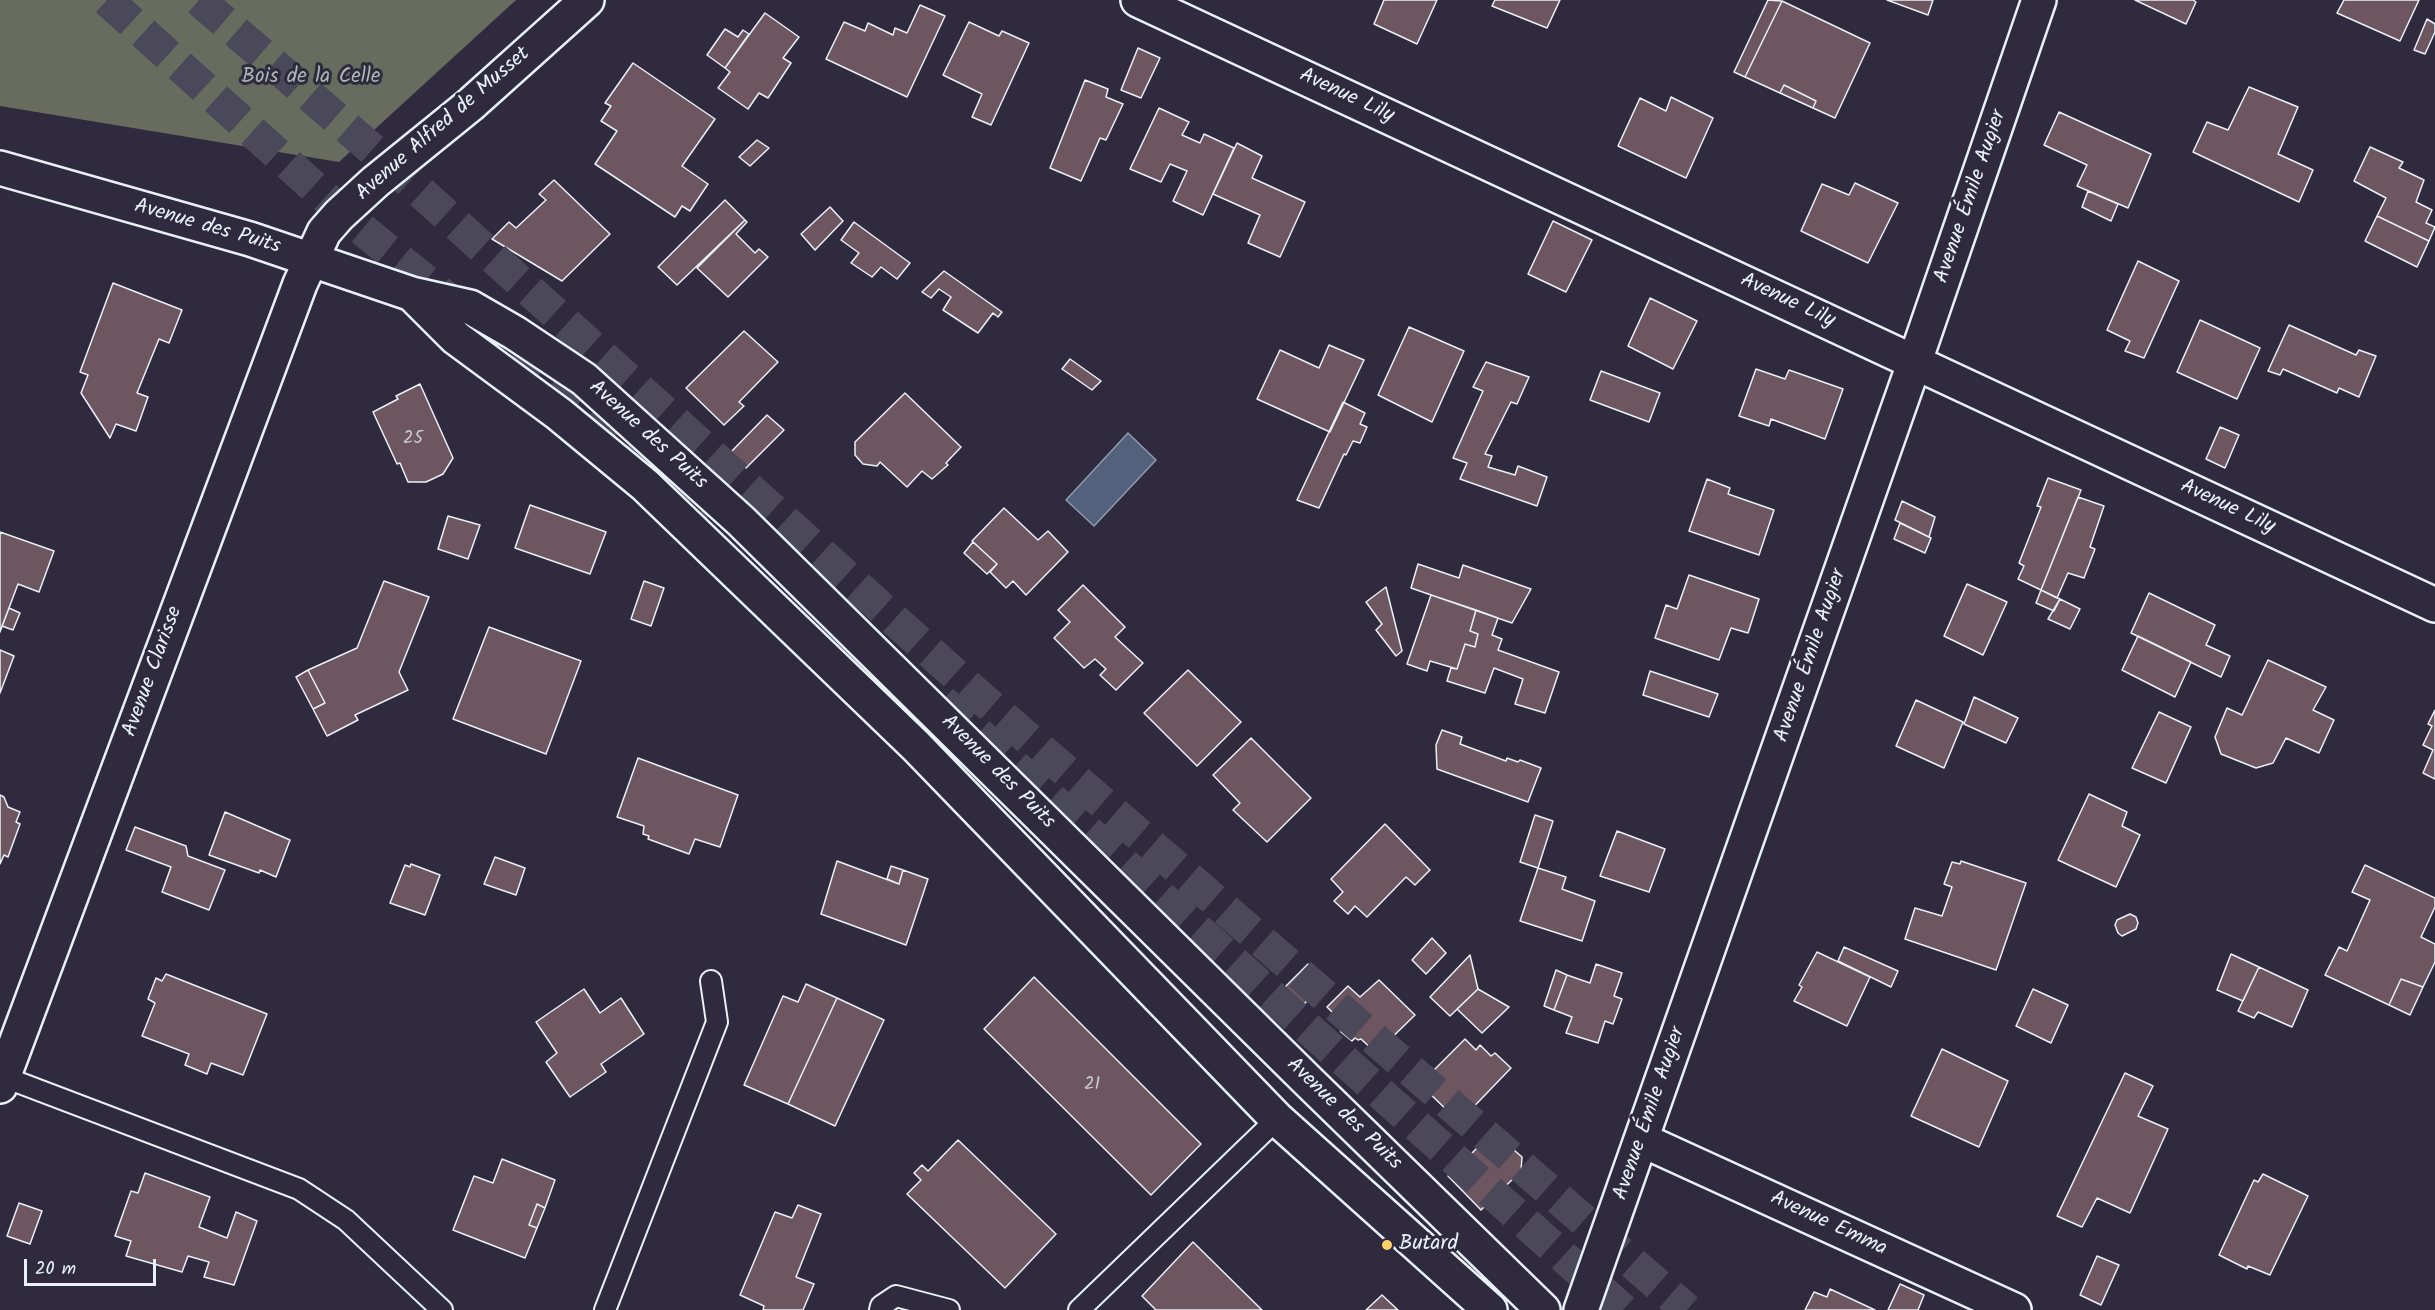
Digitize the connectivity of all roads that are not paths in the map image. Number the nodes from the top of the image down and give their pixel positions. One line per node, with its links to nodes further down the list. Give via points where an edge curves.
1 (587, 0): 5 (street, Avenue Alfred de Musset, via 339,215 324,232)
2 (1138, 0): 7 (street, Avenue Lily)
3 (2039, 0): 7 (street, Avenue Émile Augier)
4 (0, 168): 5 (street, Avenue des Puits)
5 (311, 258): 6 (street, Avenue des Puits); 10 (street, Avenue Clarisse)
6 (412, 294): 11 (street, Avenue des Puits, via 456,338 645,484 916,746); 19 (street, Avenue des Puits, via 470,308 515,333 584,379 638,425 741,520)
7 (1915, 361): 8 (street, Avenue Lily); 12 (street, Avenue Émile Augier)
8 (2435, 605)
9 (711, 981): 14 (lane, via 717,1022)
10 (2, 1082): 13 (lane, via 299,1189 345,1220)
11 (1277, 1119): 17 (lane); 18 (street, Avenue des Puits)
12 (1642, 1140): 20 (street, Avenue Émile Augier); 21 (street, Avenue Emma)
13 (442, 1310)
14 (605, 1310)
15 (880, 1310): 16 (lane, via 896,1296)
16 (949, 1310)
17 (1079, 1310)
18 (1490, 1310)
19 (1543, 1310)
20 (1581, 1310)
21 (2014, 1310)

